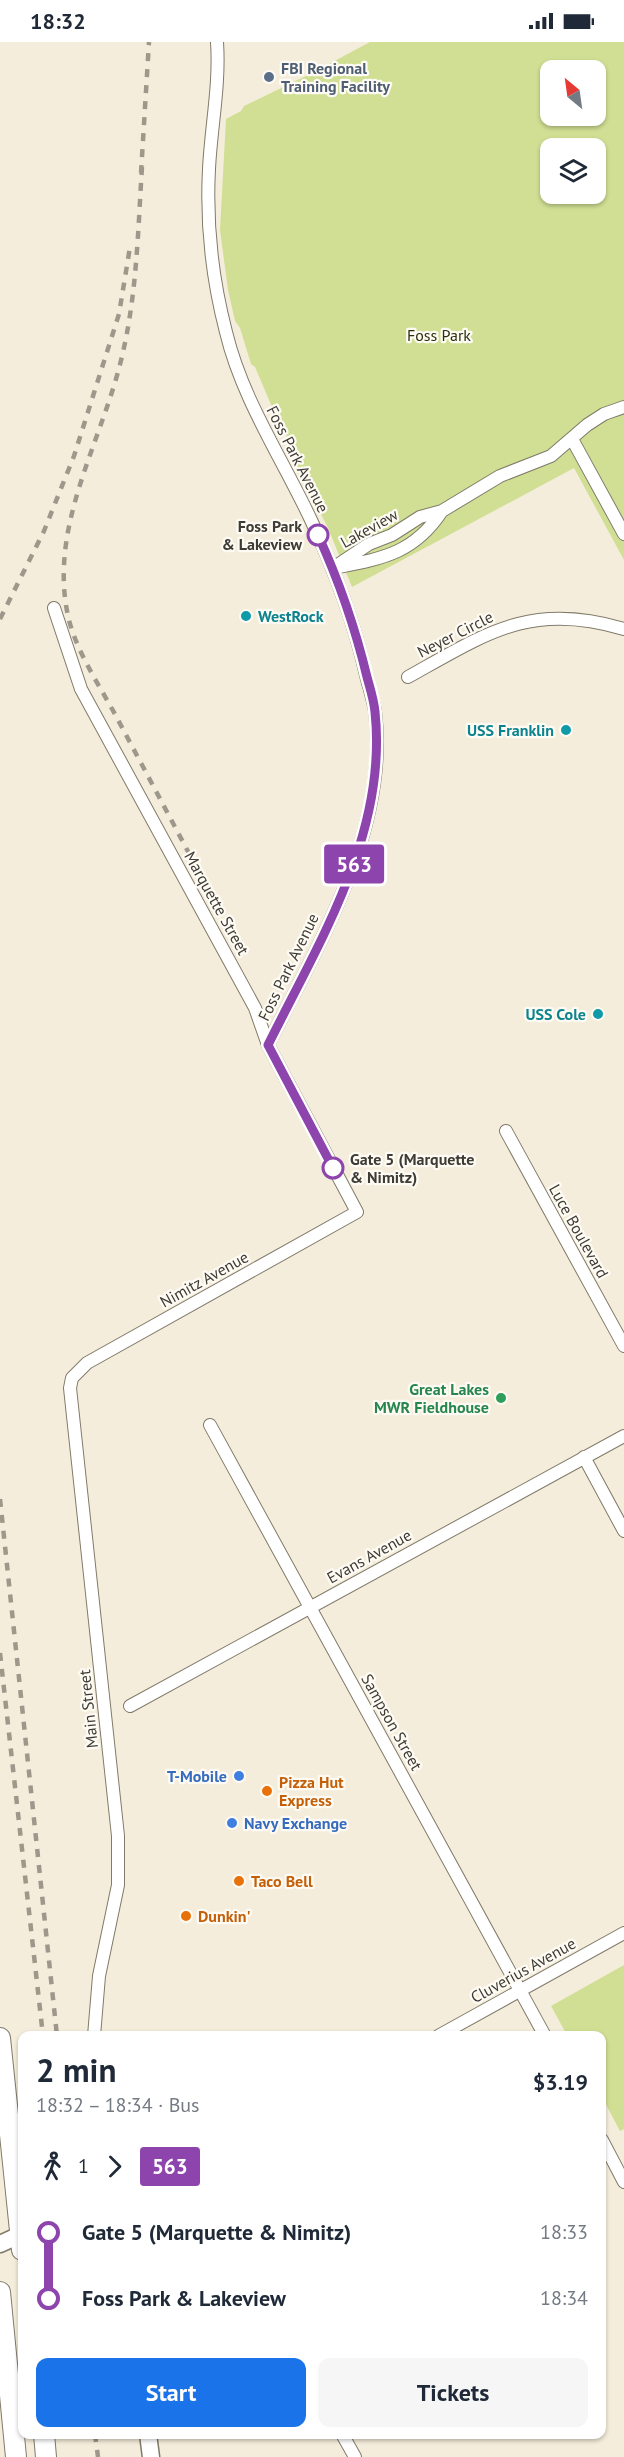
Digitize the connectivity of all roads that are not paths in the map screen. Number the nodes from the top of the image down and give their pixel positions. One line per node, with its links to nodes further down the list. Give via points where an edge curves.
1 (217, 42): 5 (street, Foss Park Avenue, via 209,243 226,334 249,399)
2 (624, 407): 3 (street, Lakeview, via 587,424)
3 (572, 439): 4 (street); 5 (street, Lakeview, via 551,456 500,476 442,511 420,516)
4 (624, 534)
5 (333, 568): 9 (street, Foss Park Avenue, via 356,632 375,711 373,784 363,838 345,887)
6 (54, 608): 9 (street, Marquette Street, via 81,689 255,1008)
7 (624, 629): 8 (street, Neyer Circle, via 576,618 528,621 482,637)
8 (408, 677)
9 (268, 1045): 11 (street, Marquette Street)
10 (506, 1131): 12 (street, Luce Boulevard)
11 (357, 1212): 13 (street, Nimitz Avenue, via 87,1363)
12 (624, 1346)
13 (72, 1378): 22 (street, Main Street, via 118,1836 117,1893 99,1976)
14 (210, 1425): 18 (street, Sampson Street)
15 (624, 1436): 16 (street, Evans Avenue)
16 (584, 1457): 17 (street); 18 (street, Evans Avenue)
17 (624, 1531)
18 (310, 1607): 19 (street, Evans Avenue); 21 (street, Sampson Street)
19 (130, 1706)
20 (624, 1933): 21 (street, Cluverius Avenue)
21 (521, 1991): 23 (street, Cluverius Avenue); 24 (street, Sampson Street)
22 (94, 2031)
23 (447, 2031)
24 (542, 2031)
25 (0, 2038): 28 (highway)
26 (606, 2148): 27 (street)
27 (624, 2182)
28 (18, 2202)
29 (18, 2240): 30 (main road)
30 (0, 2244)
31 (0, 2292): 35 (highway)
32 (44, 2439): 36 (highway)
33 (149, 2439): 37 (main road)
34 (345, 2439): 38 (street)
35 (16, 2457)
36 (46, 2457)
37 (151, 2457)
38 (355, 2457)

